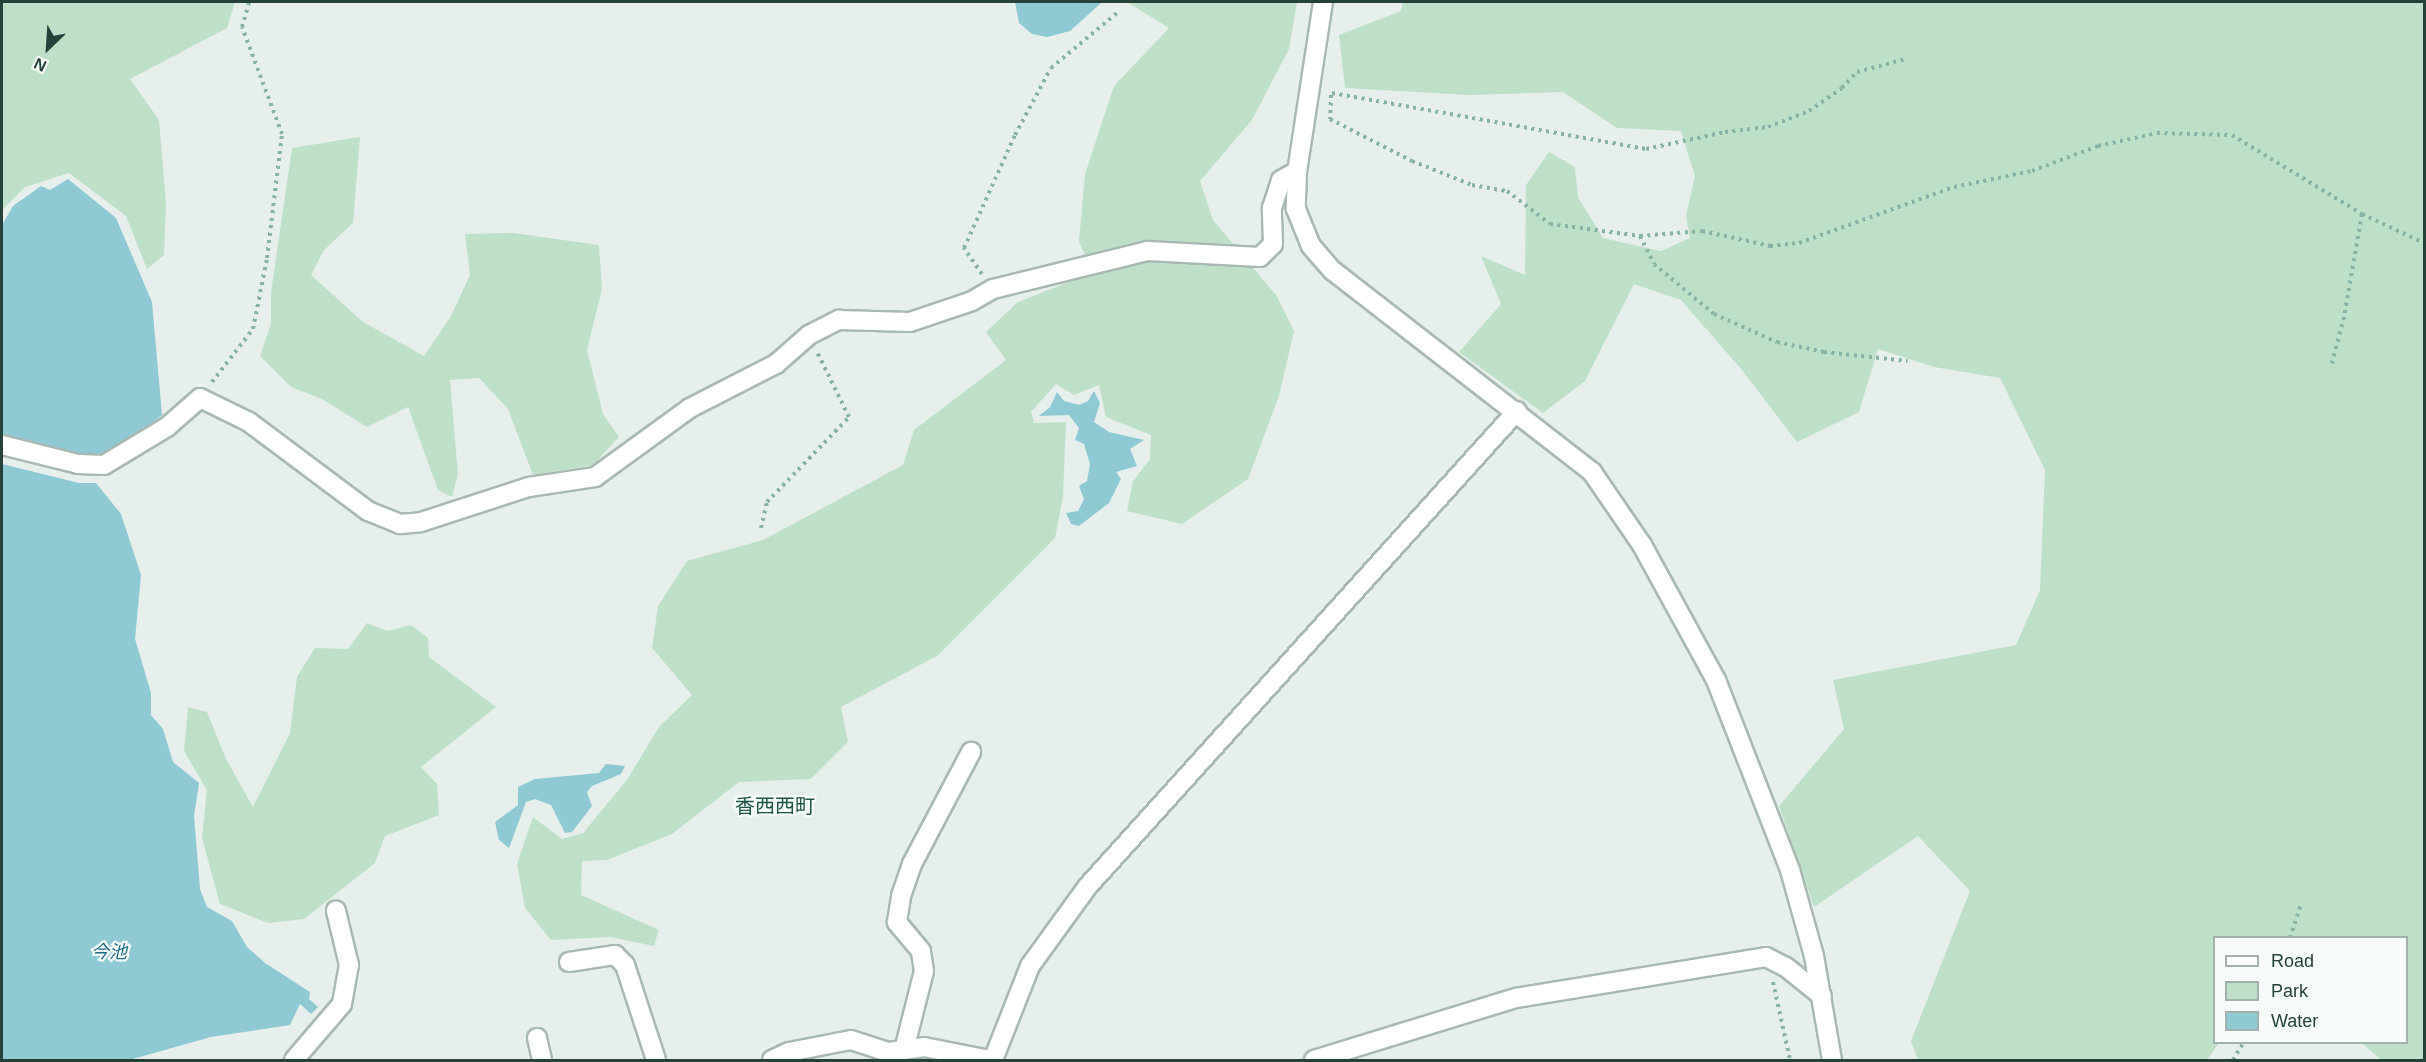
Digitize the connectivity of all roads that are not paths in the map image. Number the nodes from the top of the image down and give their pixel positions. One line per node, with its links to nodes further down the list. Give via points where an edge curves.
1 (1323, 2): 2 (street)
2 (1298, 171): 3 (street, via 1296,209 1311,246 1333,271); 4 (street, via 1281,180 1272,208 1274,244 1260,257 1148,251 993,289 972,301 910,322 839,320 809,335 776,364 690,408 595,477 529,487 422,522 400,524 368,511 249,422 200,398 167,427 104,465 78,464)
3 (1517, 411): 8 (street, via 1592,472 1642,545 1716,680 1790,870); 15 (street, via 1088,886 1030,966)
4 (2, 445)
5 (971, 752): 10 (street, via 912,864 901,896 897,922 921,951 924,971)
6 (336, 911): 11 (street, via 349,965 342,1004)
7 (569, 962): 13 (street, via 615,955 625,965)
8 (1822, 996): 16 (street, via 1786,967 1766,957 1516,998); 17 (street)
9 (537, 1038): 12 (street)
10 (904, 1050): 14 (street, via 889,1052 851,1040 789,1052); 15 (street, via 924,1047)
11 (294, 1060)
12 (542, 1060)
13 (656, 1060)
14 (772, 1060)
15 (991, 1060)
16 (1314, 1060)
17 (1832, 1060)

